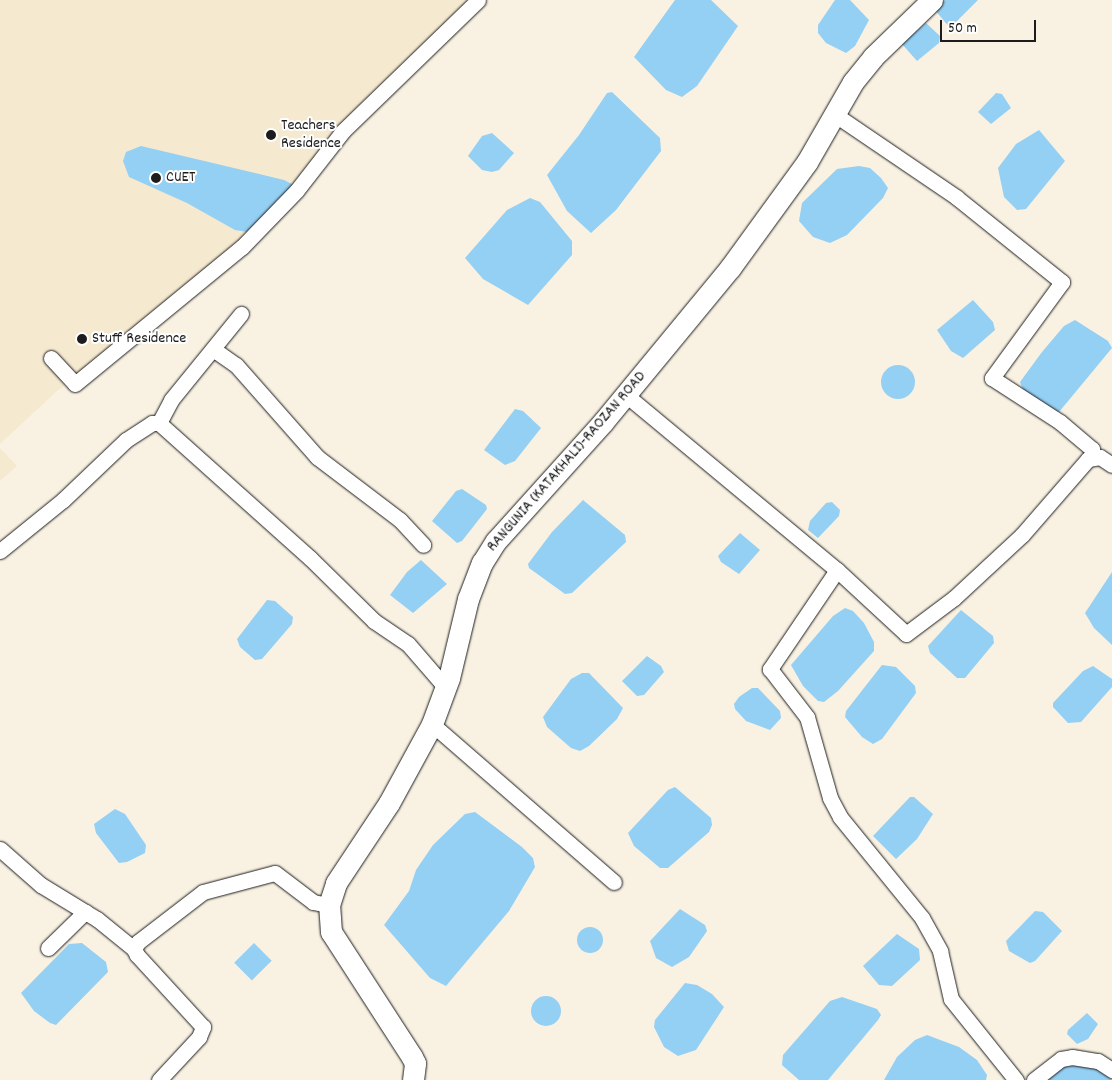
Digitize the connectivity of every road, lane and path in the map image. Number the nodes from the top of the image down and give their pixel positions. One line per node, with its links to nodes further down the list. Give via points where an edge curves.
1 (478, 0): 6 (street, via 343,131 297,190 242,247 75,384)
2 (932, 0): 3 (main road, RANGUNIA (KATAKHALI)-RAOZAN ROAD, via 873,57)
3 (834, 114): 7 (main road, RANGUNIA (KATAKHALI)-RAOZAN ROAD, via 807,162 730,268); 9 (street, via 956,197 1062,282 992,378 1060,422 1092,448)
4 (241, 314): 5 (street)
5 (212, 349): 8 (street, via 171,400); 11 (street, via 236,365 317,456 400,520)
6 (51, 358)
7 (626, 395): 13 (street); 14 (main road, RANGUNIA (KATAKHALI)-RAOZAN ROAD, via 496,541 474,582)
8 (159, 423): 12 (street, via 152,423 126,440 63,500); 14 (street, via 310,558 374,621 408,644)
9 (1094, 457): 10 (street); 13 (street, via 1088,458 1022,535 954,598 906,634)
10 (1112, 465)
11 (423, 545)
12 (0, 551)
13 (837, 570): 25 (street, via 770,669 807,717 830,798 840,817 922,918 940,951 951,999)
14 (446, 688): 15 (main road, RANGUNIA (KATAKHALI)-RAOZAN ROAD)
15 (432, 724): 17 (street); 18 (main road, RANGUNIA (KATAKHALI)-RAOZAN ROAD, via 389,803 336,883)
16 (0, 849): 19 (street, via 41,885)
17 (614, 882)
18 (329, 906): 21 (street, via 313,902 275,873 203,892 138,942); 24 (main road, RANGUNIA (KATAKHALI)-RAOZAN ROAD, via 331,932 412,1056 415,1063)
19 (85, 912): 20 (street); 21 (street)
20 (48, 948)
21 (134, 949): 23 (street, via 203,1026 199,1037)
22 (1112, 1070): 26 (street, via 1098,1061 1072,1056 1061,1059)
23 (159, 1080)
24 (412, 1080)
25 (1016, 1080)
26 (1034, 1080)

